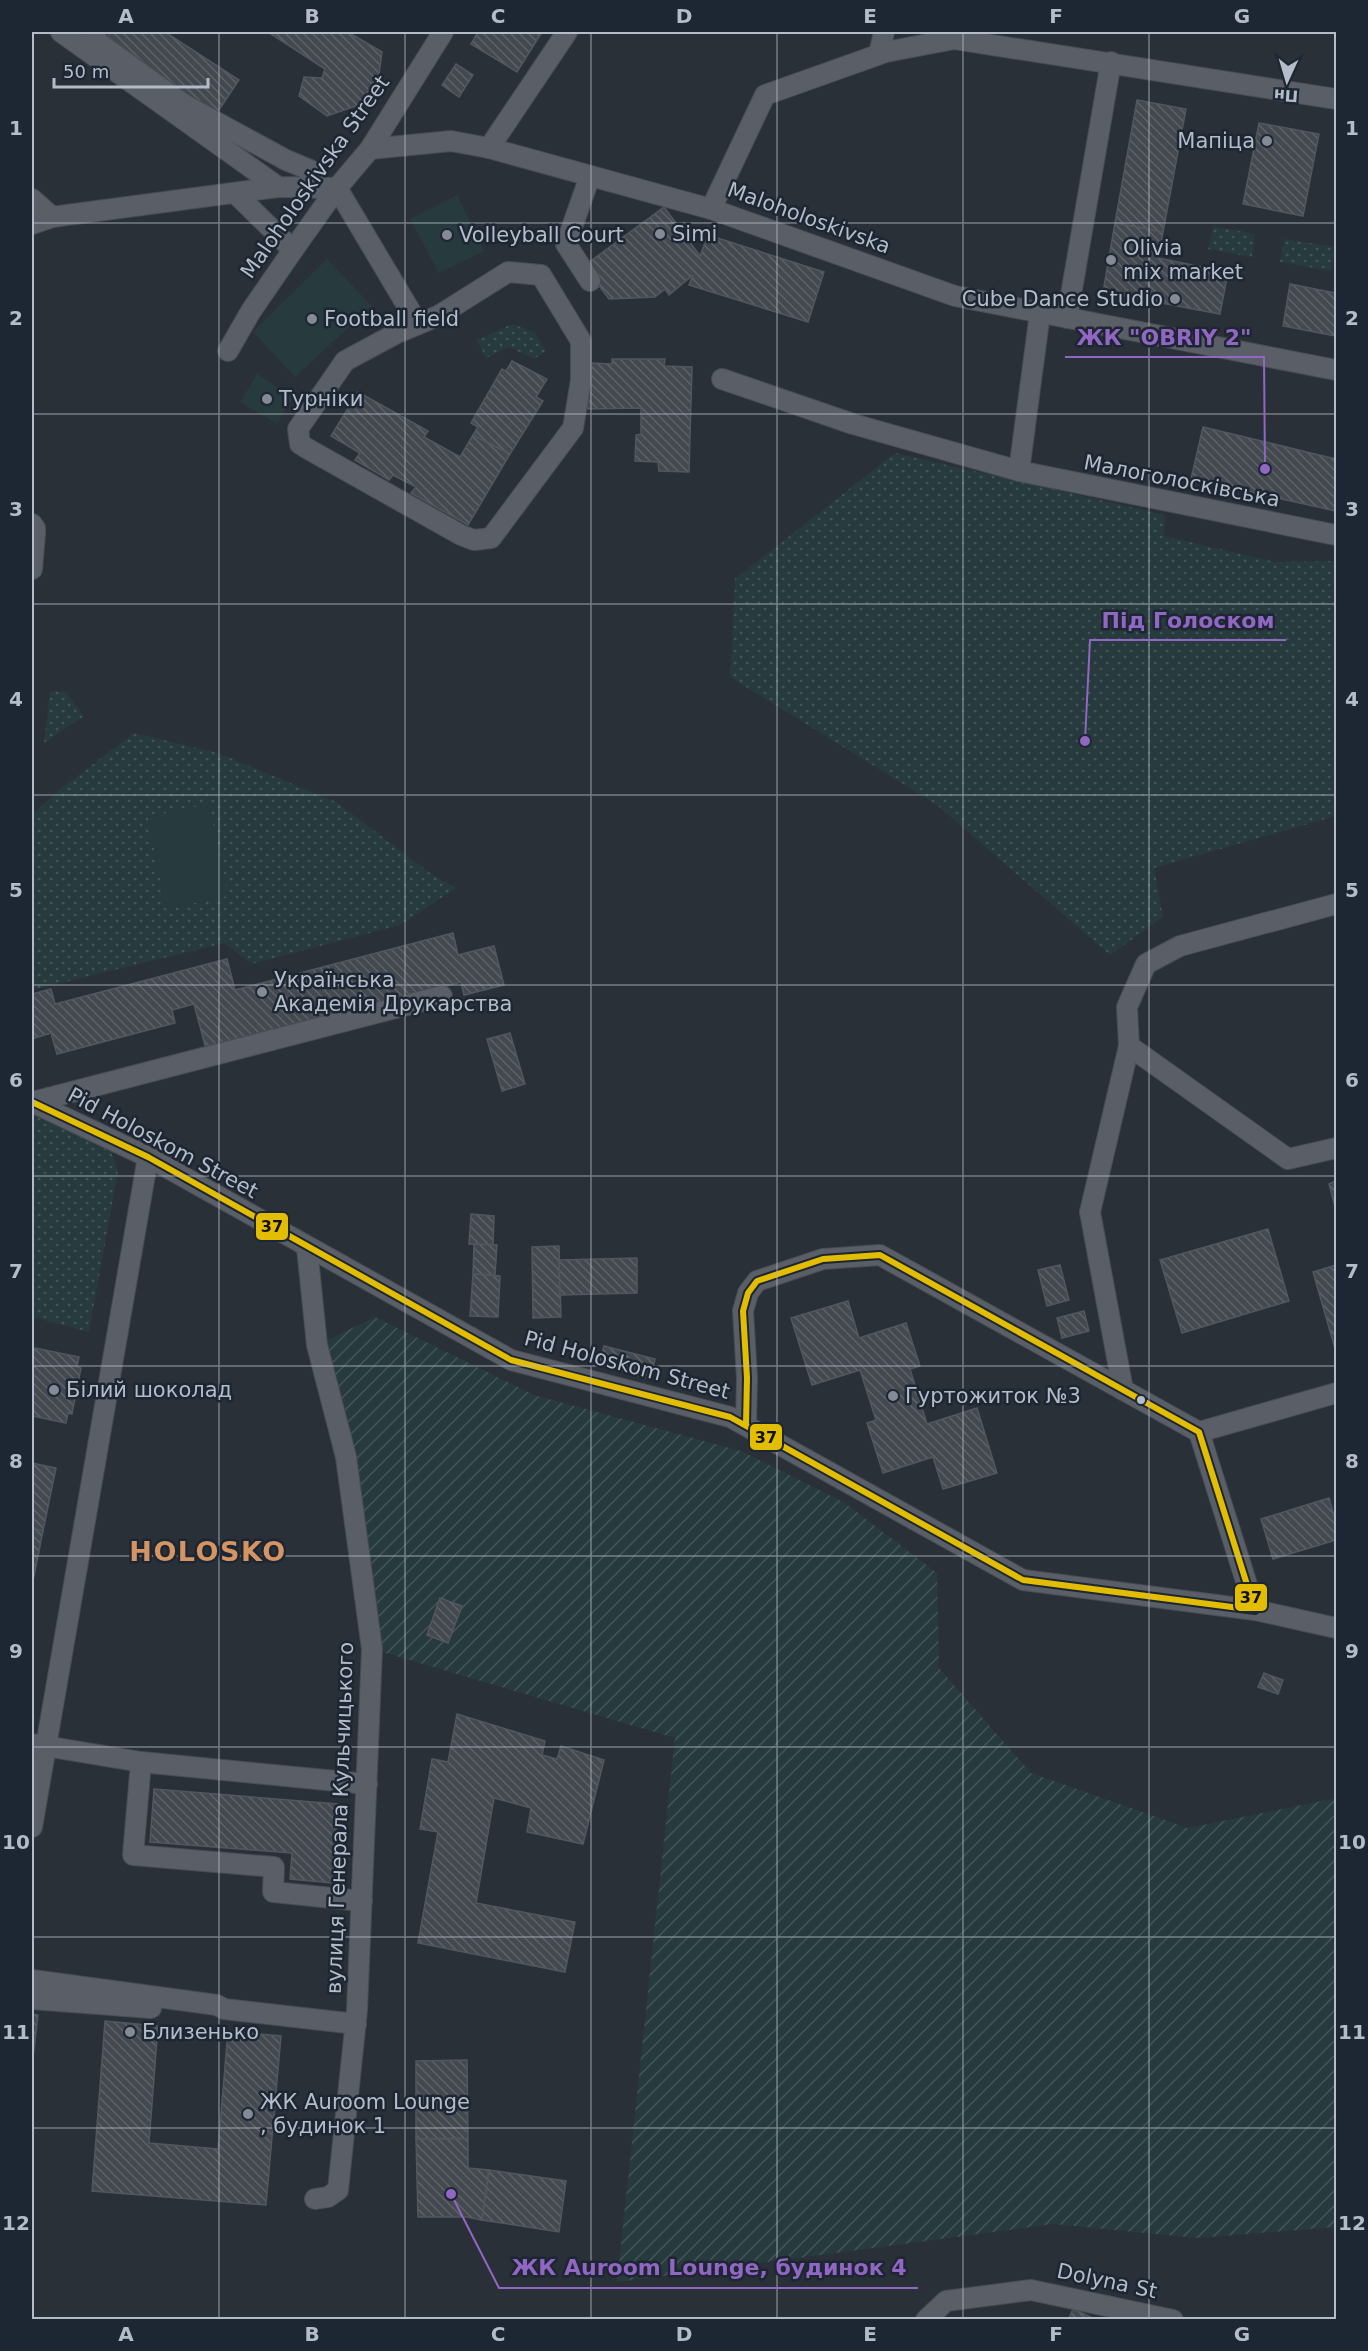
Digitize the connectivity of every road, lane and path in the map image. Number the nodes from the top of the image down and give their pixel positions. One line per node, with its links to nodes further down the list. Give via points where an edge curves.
1 (61, 32): 12 (street)
2 (96, 32): 13 (street, via 92,38 185,105 310,170)
3 (443, 32): 10 (street, Maloholoskivska Street)
4 (567, 32): 9 (street)
5 (884, 32): 6 (street)
6 (879, 54): 7 (street, Maloholoskivska, via 954,39); 17 (street, Maloholoskivska, via 765,95)
7 (1112, 62): 8 (street, Maloholoskivska); 23 (street)
8 (1336, 99)
9 (489, 148): 10 (street, via 451,141); 11 (street)
10 (370, 149): 14 (street, Maloholoskivska Street)
11 (590, 176): 17 (street); 21 (street, via 566,244)
12 (278, 187): 13 (street); 15 (street)
13 (316, 188): 14 (street)
14 (337, 188): 20 (street, Maloholoskivska Street); 24 (street)
15 (235, 193): 18 (street); 20 (street)
16 (32, 199): 18 (street)
17 (711, 209): 22 (street, Maloholoskivska, via 955,296)
18 (52, 217): 19 (street)
19 (32, 224)
20 (293, 250): 25 (street, Maloholoskivska Street)
21 (590, 282)
22 (1040, 313): 23 (street, Maloholoskivska); 28 (street)
23 (1067, 318): 26 (street, Maloholoskivska)
24 (418, 324): 24 (street, via 438,316 508,272 541,275 581,341 581,380 573,428 491,537 474,540 461,535 300,444 298,429 345,361)
25 (228, 351)
26 (1336, 370)
27 (722, 379): 28 (street, Малоголосківська, via 853,424)
28 (1019, 471): 30 (street, Малоголосківська)
29 (32, 524): 31 (street)
30 (1336, 535)
31 (32, 569)
32 (1336, 904): 34 (street, via 1180,946 1146,964 1127,1007)
33 (442, 996): 35 (street)
34 (1129, 1046): 36 (street, via 1288,1159); 39 (street, via 1090,1212)
35 (32, 1102): 37 (street, Pid Holoskom Street)
36 (1336, 1148)
37 (148, 1157): 38 (street, Pid Holoskom Street); 45 (street)
38 (307, 1248): 41 (street, Pid Holoskom Street, via 511,1360); 47 (street, вулиця Генерала Кульчицького, via 317,1345 346,1457 372,1649)
39 (1123, 1390): 41 (street, via 880,1255 823,1259 757,1281 748,1293 742,1323); 42 (street)
40 (1336, 1393): 42 (street)
41 (746, 1424): 43 (street, Pid Holoskom Street, via 1023,1580)
42 (1198, 1432): 43 (street)
43 (1255, 1610): 44 (street, Pid Holoskom Street)
44 (1336, 1628)
45 (38, 1745): 46 (street); 48 (street)
46 (141, 1762): 47 (street); 49 (street, via 133,1855 274,1867 273,1892)
47 (367, 1784): 49 (street, вулиця Генерала Кульчицького)
48 (32, 1827)
49 (362, 1901): 53 (street, вулиця Генерала Кульчицького)
50 (32, 1980): 52 (street)
51 (32, 1999): 52 (street, via 216,2014)
52 (224, 2009): 53 (street)
53 (356, 2024): 54 (street, вулиця Генерала Кульчицького, via 338,2190)
54 (315, 2199)
55 (926, 2319): 56 (street, Dolyna St, via 946,2301 1031,2290)
56 (1173, 2319)

